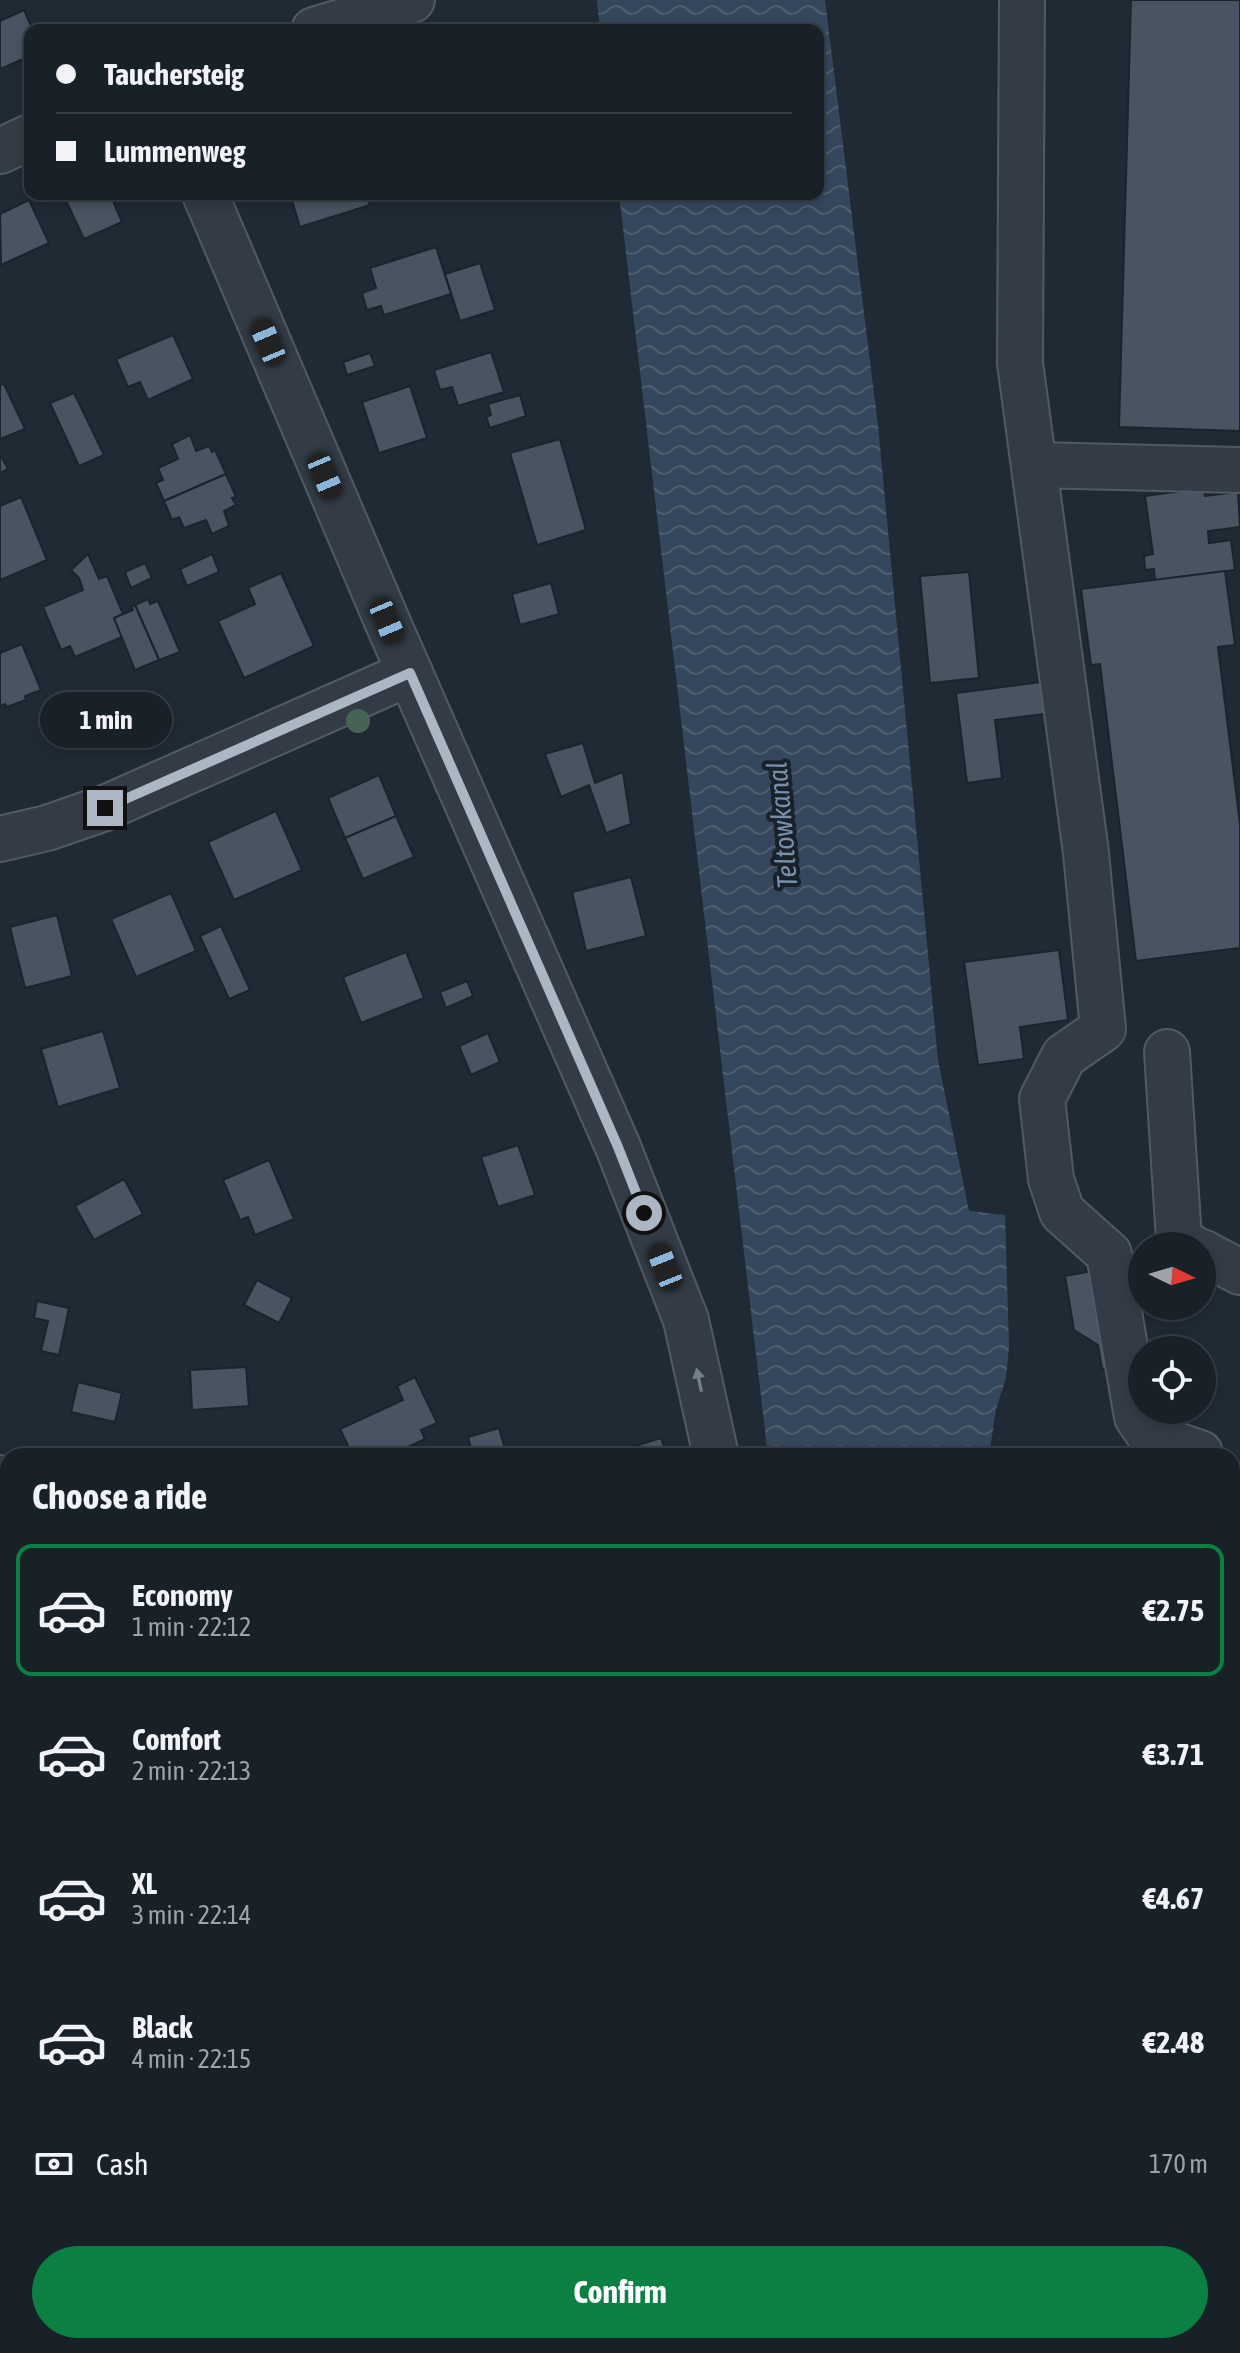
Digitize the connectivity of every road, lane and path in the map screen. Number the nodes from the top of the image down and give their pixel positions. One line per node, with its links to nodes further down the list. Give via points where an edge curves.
1 (412, 0): 3 (street)
2 (1022, 0): 7 (street, via 1020,363)
3 (334, 24)
4 (24, 140): 5 (street)
5 (0, 151)
6 (208, 200): 9 (street)
7 (1035, 465): 8 (street); 16 (street, via 1086,853 1103,1029 1064,1056 1042,1099 1051,1179 1062,1212 1109,1254 1137,1417 1150,1436)
8 (1240, 470)
9 (410, 673): 10 (street, via 105,808); 15 (street, one-way to 9, via 676,1293 618,1147)
10 (0, 839)
11 (1167, 1052): 12 (street)
12 (1178, 1232)
13 (1216, 1259): 14 (street)
14 (1240, 1272)
15 (714, 1448)
16 (1185, 1448)

